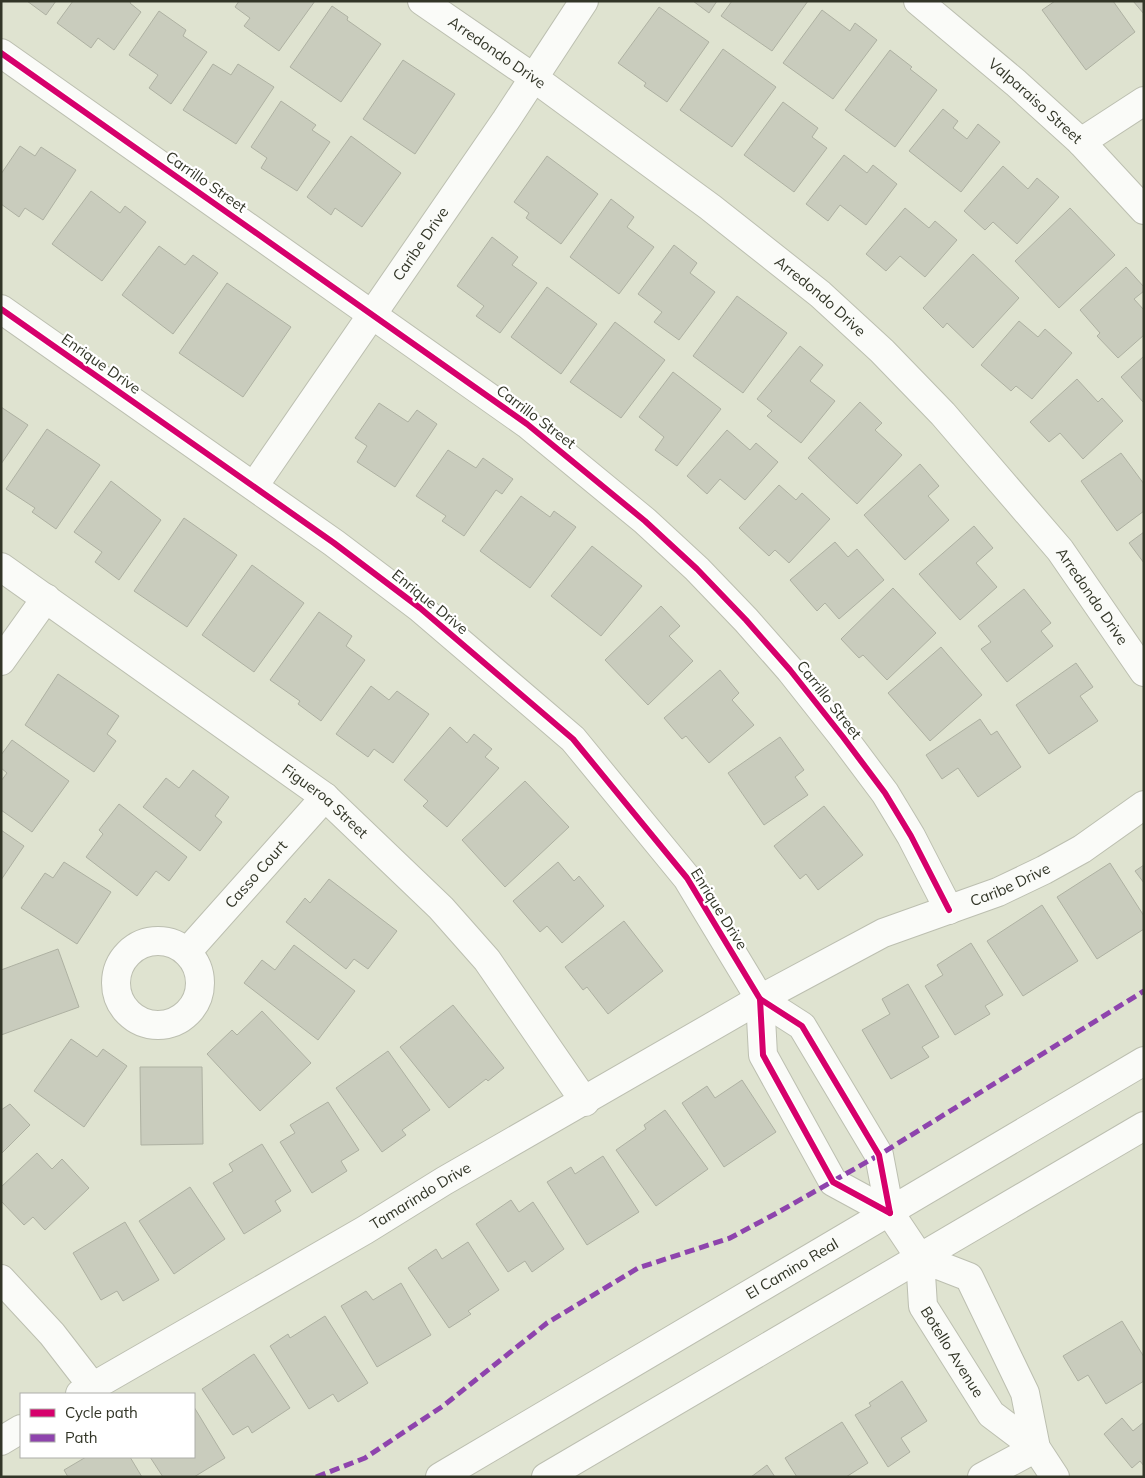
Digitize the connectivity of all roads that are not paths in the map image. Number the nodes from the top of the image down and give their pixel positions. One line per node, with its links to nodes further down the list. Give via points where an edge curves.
1 (422, 1): 5 (street, Arredondo Drive)
2 (584, 1): 5 (street, Caribe Drive)
3 (918, 1): 7 (street, Valparaiso Street)
4 (1, 53): 10 (street, Carrillo Street)
5 (534, 78): 10 (street, Caribe Drive); 15 (street, Arredondo Drive, via 758,244 820,294 882,351 943,414 1060,550)
6 (1144, 101): 7 (street)
7 (1081, 142): 8 (street, Valparaiso Street)
8 (1144, 210)
9 (1, 308): 11 (street, Enrique Drive)
10 (372, 315): 11 (street, Caribe Drive); 18 (street, Carrillo Street, via 527,424 596,478 698,569 790,670 885,793)
11 (254, 486): 20 (street, Enrique Drive, via 420,608 573,739 687,878)
12 (1, 567): 13 (street, Figueroa Street)
13 (46, 598): 14 (street); 16 (street, Figueroa Street)
14 (1, 661)
15 (1144, 672)
16 (325, 797): 19 (street, Casso Court); 22 (street, Figueroa Street, via 442,908 487,960)
17 (1144, 806): 18 (street, Caribe Drive, via 1082,849 1044,870)
18 (949, 910): 20 (street, Caribe Drive, via 882,933)
19 (187, 952)
20 (760, 1000): 22 (street, Tamarindo Drive); 24 (street, Enrique Drive, via 802,1026 879,1155); 24 (street, Enrique Drive, via 763,1055 833,1182)
21 (1144, 1061): 24 (street, El Camino Real)
22 (585, 1102): 27 (street, Tamarindo Drive, via 444,1180 365,1230)
23 (1144, 1126): 25 (street)
24 (890, 1213): 25 (street); 31 (street, El Camino Real)
25 (920, 1258): 30 (street, Botello Avenue, via 923,1306 991,1414); 30 (street, Botello Avenue, via 969,1277 1025,1393); 32 (street)
26 (1, 1279): 27 (street, via 52,1334)
27 (87, 1390)
28 (20, 1430): 29 (street)
29 (1, 1441)
30 (1036, 1448): 33 (street); 34 (street, Botello Avenue)
31 (440, 1477)
32 (546, 1477)
33 (982, 1477)
34 (1055, 1477)

